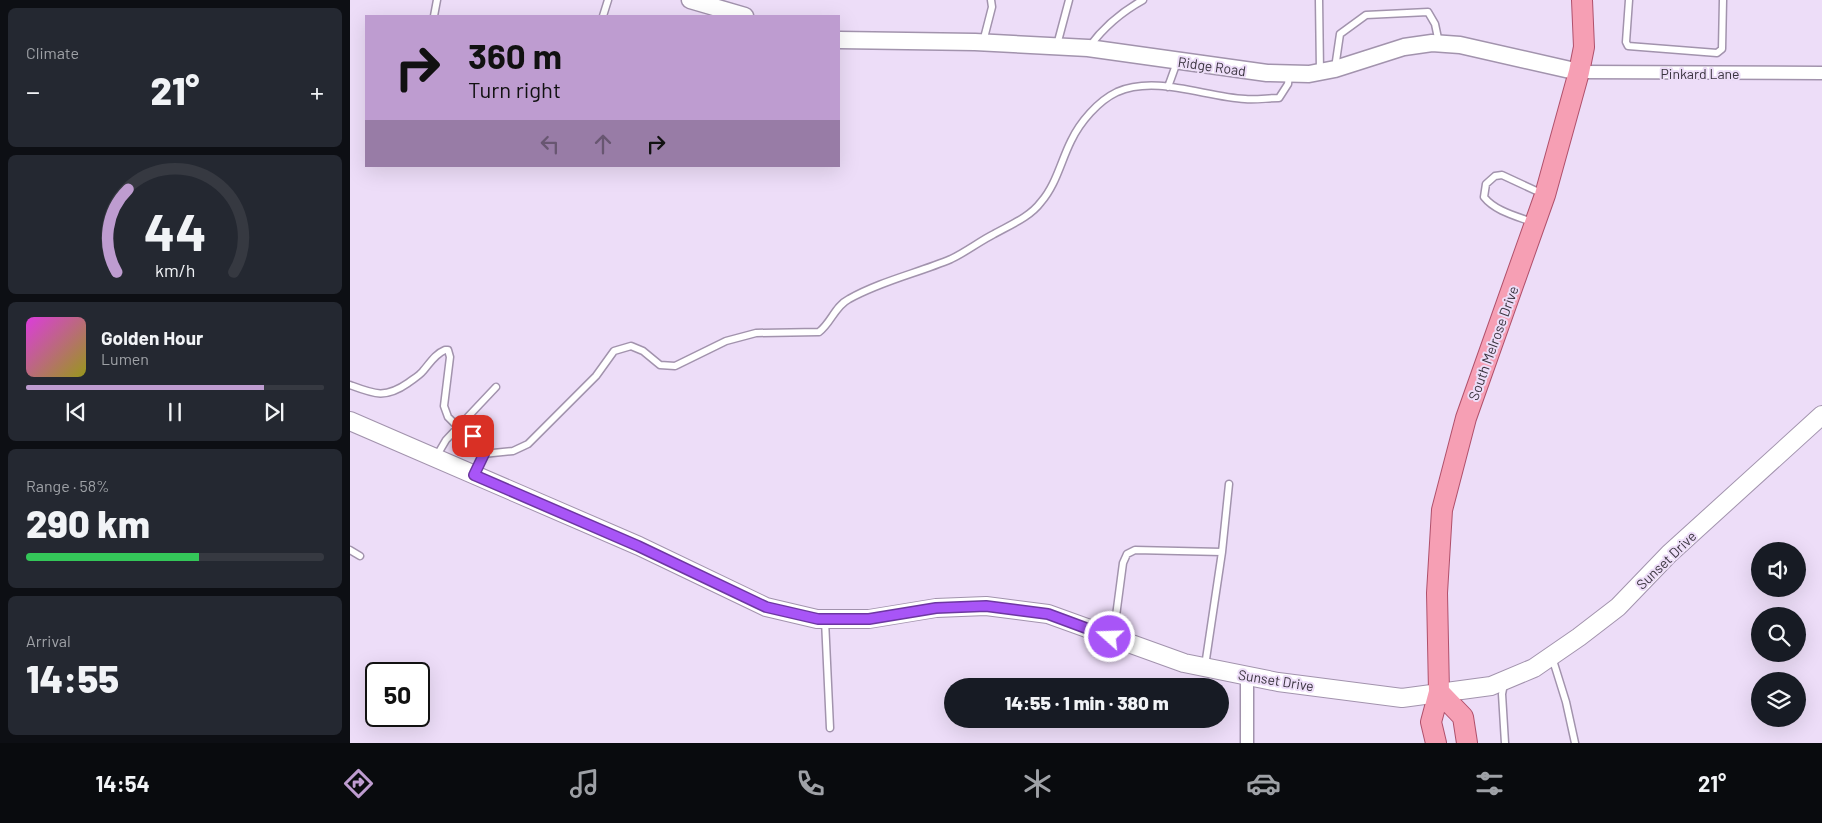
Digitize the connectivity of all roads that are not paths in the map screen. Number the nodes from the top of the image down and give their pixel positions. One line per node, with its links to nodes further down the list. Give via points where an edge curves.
1 (437, 0): 11 (lane)
2 (608, 0): 12 (lane)
3 (690, 0): 13 (street)
4 (992, 0): 15 (lane)
5 (1069, 0): 17 (lane)
6 (1143, 0): 18 (lane, via 1098,34)
7 (1319, 0): 20 (lane)
8 (1582, 0): 21 (main road, South Melrose Drive, via 1584,47)
9 (1629, 0): 10 (lane, via 1628,46 1717,53 1722,50)
10 (1723, 0)
11 (434, 15)
12 (604, 15)
13 (742, 15)
14 (840, 40): 15 (street, Ridge Road)
15 (983, 43): 17 (street, Ridge Road)
16 (1439, 44): 20 (street, Ridge Road, via 1404,47); 20 (lane, via 1435,24 1428,12 1366,15 1340,34); 21 (street, Ridge Road, via 1460,45)
17 (1057, 46): 18 (street, Ridge Road)
18 (1088, 48): 19 (street, Ridge Road)
19 (1177, 61): 23 (street, Ridge Road); 24 (lane)
20 (1327, 71): 23 (street, Ridge Road)
21 (1579, 72): 22 (street, Pinkard Lane); 25 (main road, South Melrose Drive)
22 (1822, 73)
23 (1289, 74): 24 (lane, via 1288,84 1279,98 1245,99)
24 (1168, 87): 32 (lane, via 1136,87 1117,93 1101,104 1086,117 1071,140 1061,168 1041,203 1020,220 953,258 847,300 819,332 756,333 726,341 675,366 660,365 631,346 614,351 596,376 528,444 513,451)
25 (1545, 195): 26 (main road, South Melrose Drive); 26 (lane, via 1502,175 1495,176 1486,184 1484,197 1488,203)
26 (1535, 223): 45 (main road, South Melrose Drive, via 1466,418 1442,510 1437,593)
27 (350, 385): 31 (lane, via 387,394 420,375 436,356 448,350 444,406 448,417)
28 (496, 387): 31 (lane)
29 (1822, 415): 41 (main road, Sunset Drive, via 1669,554 1618,607)
30 (350, 421): 33 (main road, Sunset Drive)
31 (460, 425): 32 (lane, via 473,436); 33 (lane)
32 (484, 454): 34 (lane)
33 (436, 458): 34 (main road, Sunset Drive)
34 (474, 475): 39 (main road, Sunset Drive, via 638,546 766,607)
35 (1230, 484): 37 (lane)
36 (350, 550): 38 (lane)
37 (1222, 552): 40 (lane, via 1135,550 1127,554); 42 (lane)
38 (360, 556)
39 (825, 619): 40 (main road, Sunset Drive, via 869,619 936,608 986,606 1048,614); 46 (lane)
40 (1110, 637): 42 (main road, Sunset Drive)
41 (1552, 656): 44 (main road, Sunset Drive, via 1534,668); 51 (lane)
42 (1205, 668): 43 (main road, Sunset Drive)
43 (1247, 676): 45 (main road, Sunset Drive, via 1402,698); 47 (street)
44 (1504, 680): 45 (main road, Sunset Drive, via 1492,686); 50 (lane)
45 (1439, 692): 48 (main road, South Melrose Drive, via 1431,722); 49 (main road, via 1463,717)
46 (830, 728)
47 (1247, 743)
48 (1436, 743)
49 (1467, 743)
50 (1505, 743)
51 (1575, 743)

